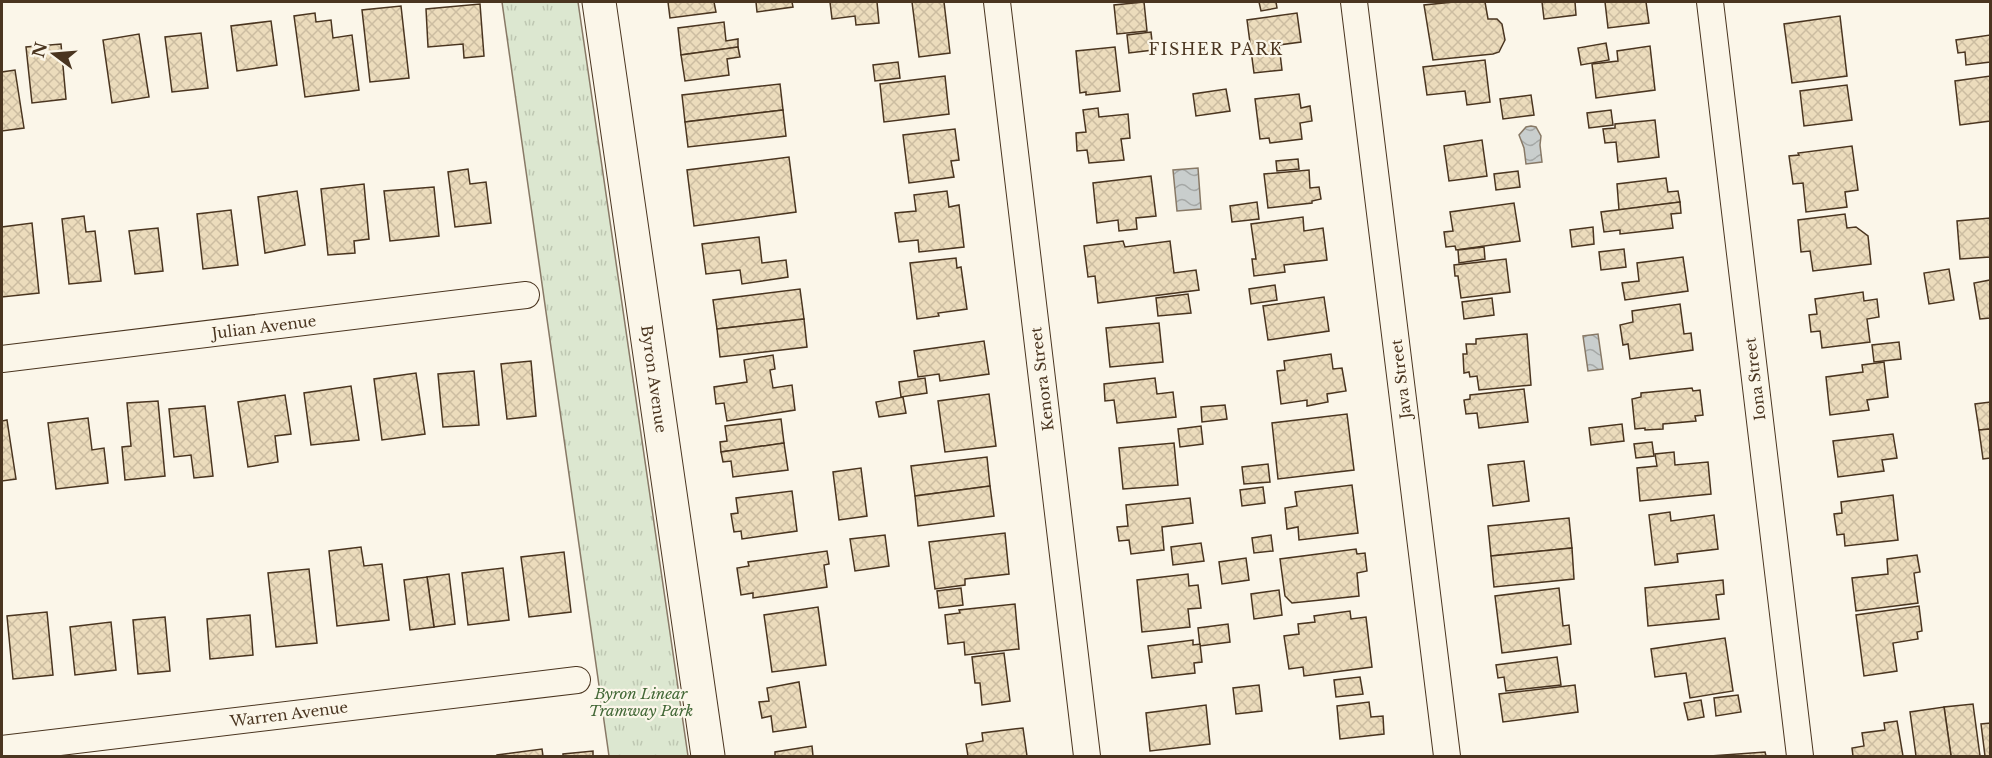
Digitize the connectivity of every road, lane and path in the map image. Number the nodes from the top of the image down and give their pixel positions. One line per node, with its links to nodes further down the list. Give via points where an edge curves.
1 (599, 2): 9 (street, Byron Avenue)
2 (997, 2): 10 (street, Kenora Street)
3 (1354, 2): 11 (street, Java Street)
4 (1710, 2): 12 (street, Iona Street)
5 (526, 295): 6 (street, Julian Avenue)
6 (2, 359)
7 (577, 680): 8 (street, Warren Avenue)
8 (2, 749)
9 (708, 756)
10 (1087, 756)
11 (1447, 756)
12 (1800, 756)

